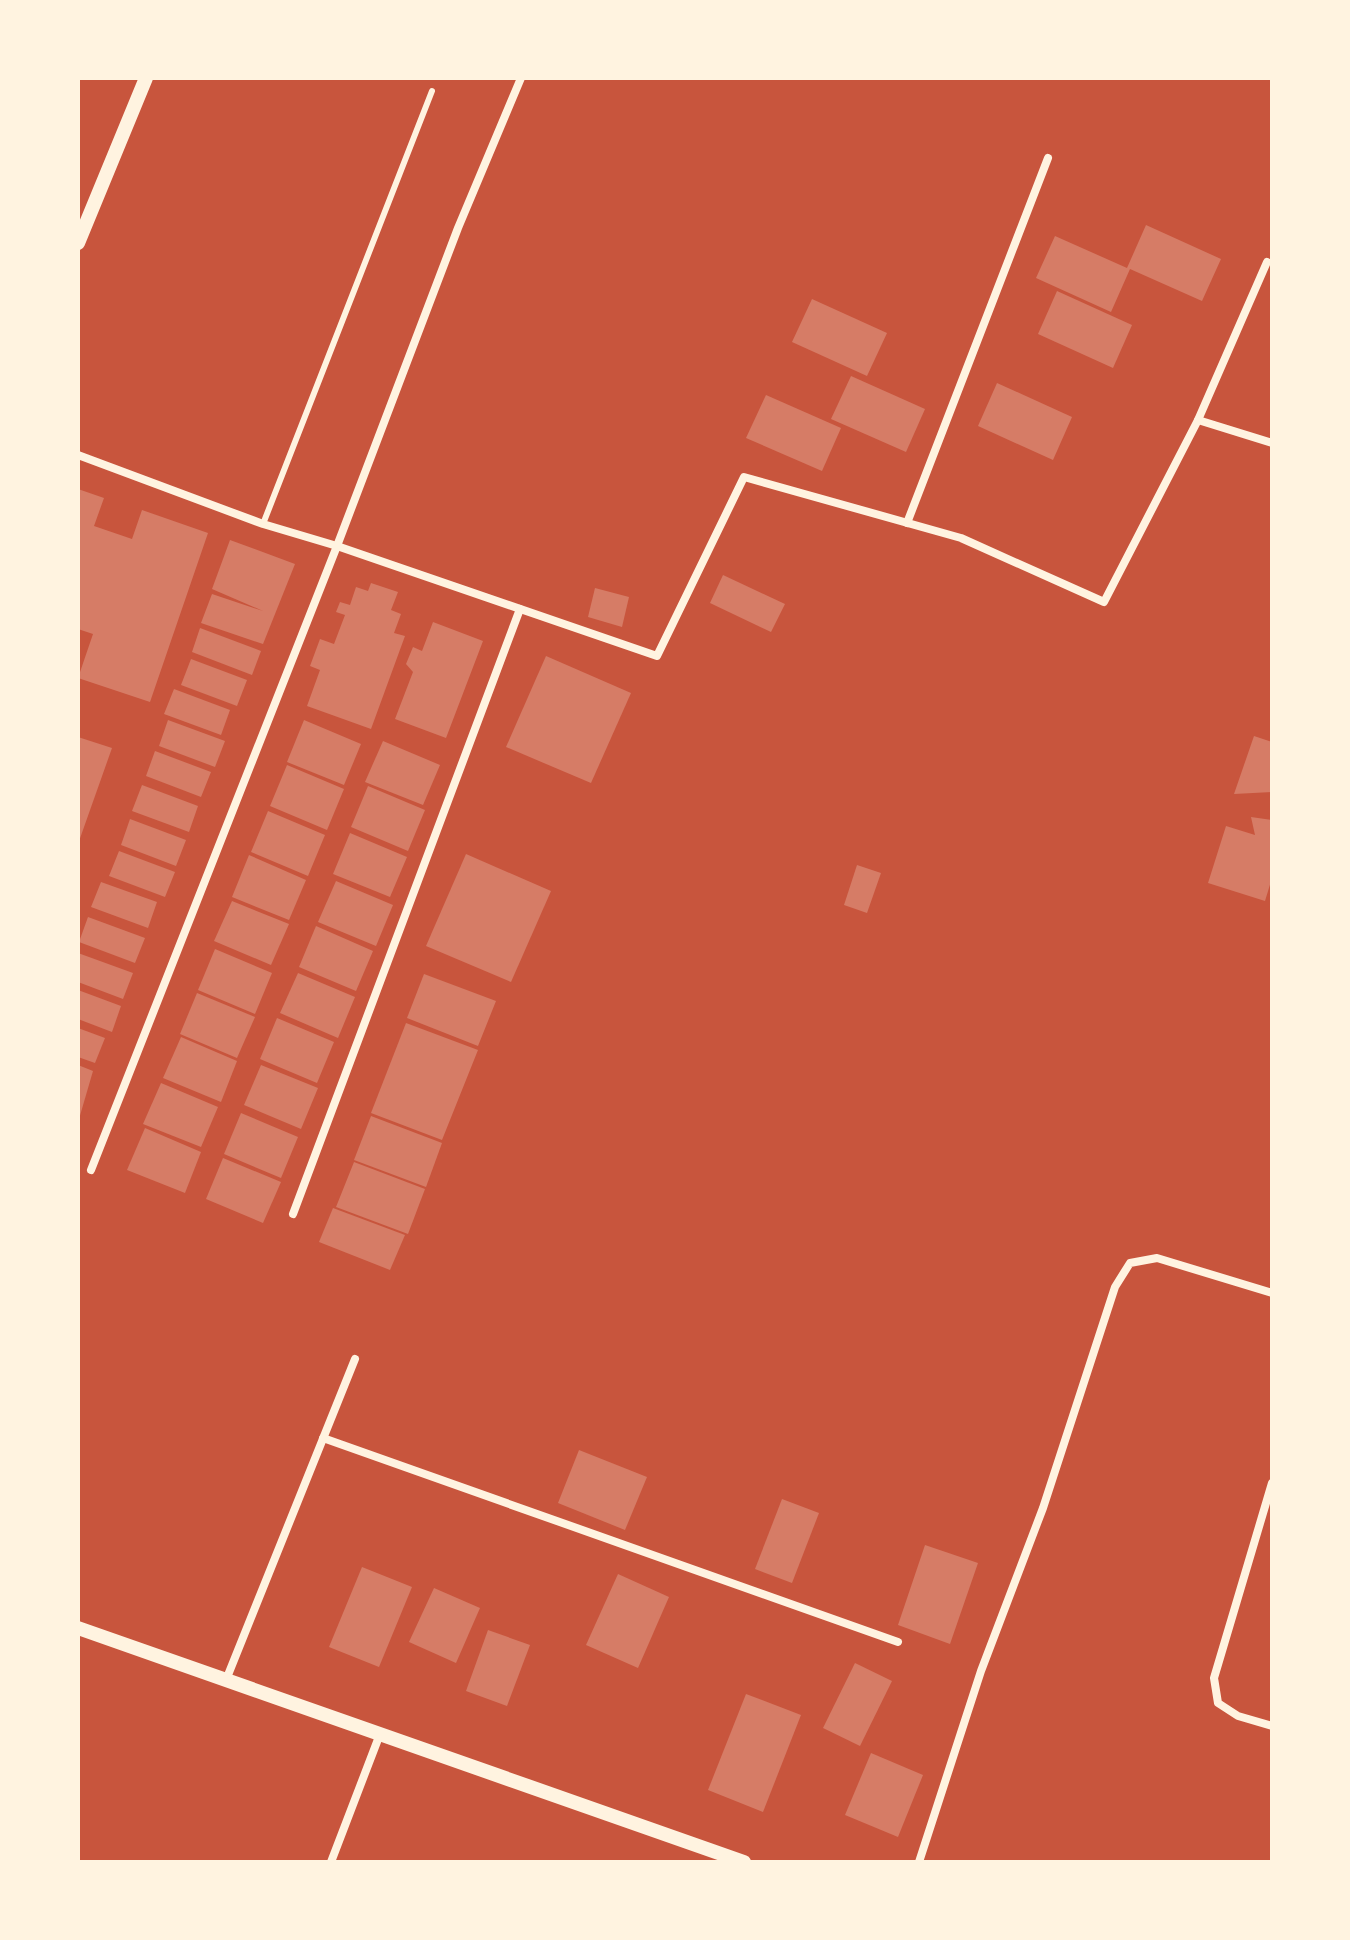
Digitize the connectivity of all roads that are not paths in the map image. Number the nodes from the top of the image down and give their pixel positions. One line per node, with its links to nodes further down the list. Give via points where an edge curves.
1 (146, 78): 5 (street)
2 (521, 78): 12 (street)
3 (432, 91): 11 (lane)
4 (1048, 158): 10 (street)
5 (78, 243)
6 (1267, 262): 7 (street)
7 (1198, 420): 8 (street); 10 (street, via 1104,602 961,538)
8 (1272, 443)
9 (78, 455): 11 (street)
10 (907, 523): 13 (street, via 744,477 657,656)
11 (263, 524): 12 (street)
12 (337, 546): 13 (street); 14 (street)
13 (520, 609): 15 (street)
14 (91, 1170)
15 (293, 1214)
16 (1272, 1293): 27 (street, via 1157,1258 1130,1263 1115,1287)
17 (355, 1359): 18 (street)
18 (323, 1438): 21 (street); 22 (street)
19 (1272, 1483): 23 (street, via 1214,1678 1218,1703 1238,1716)
20 (78, 1628): 22 (street)
21 (898, 1642)
22 (226, 1680): 24 (street)
23 (1272, 1726)
24 (380, 1734): 25 (street); 26 (street)
25 (331, 1862)
26 (744, 1862)
27 (919, 1862)

